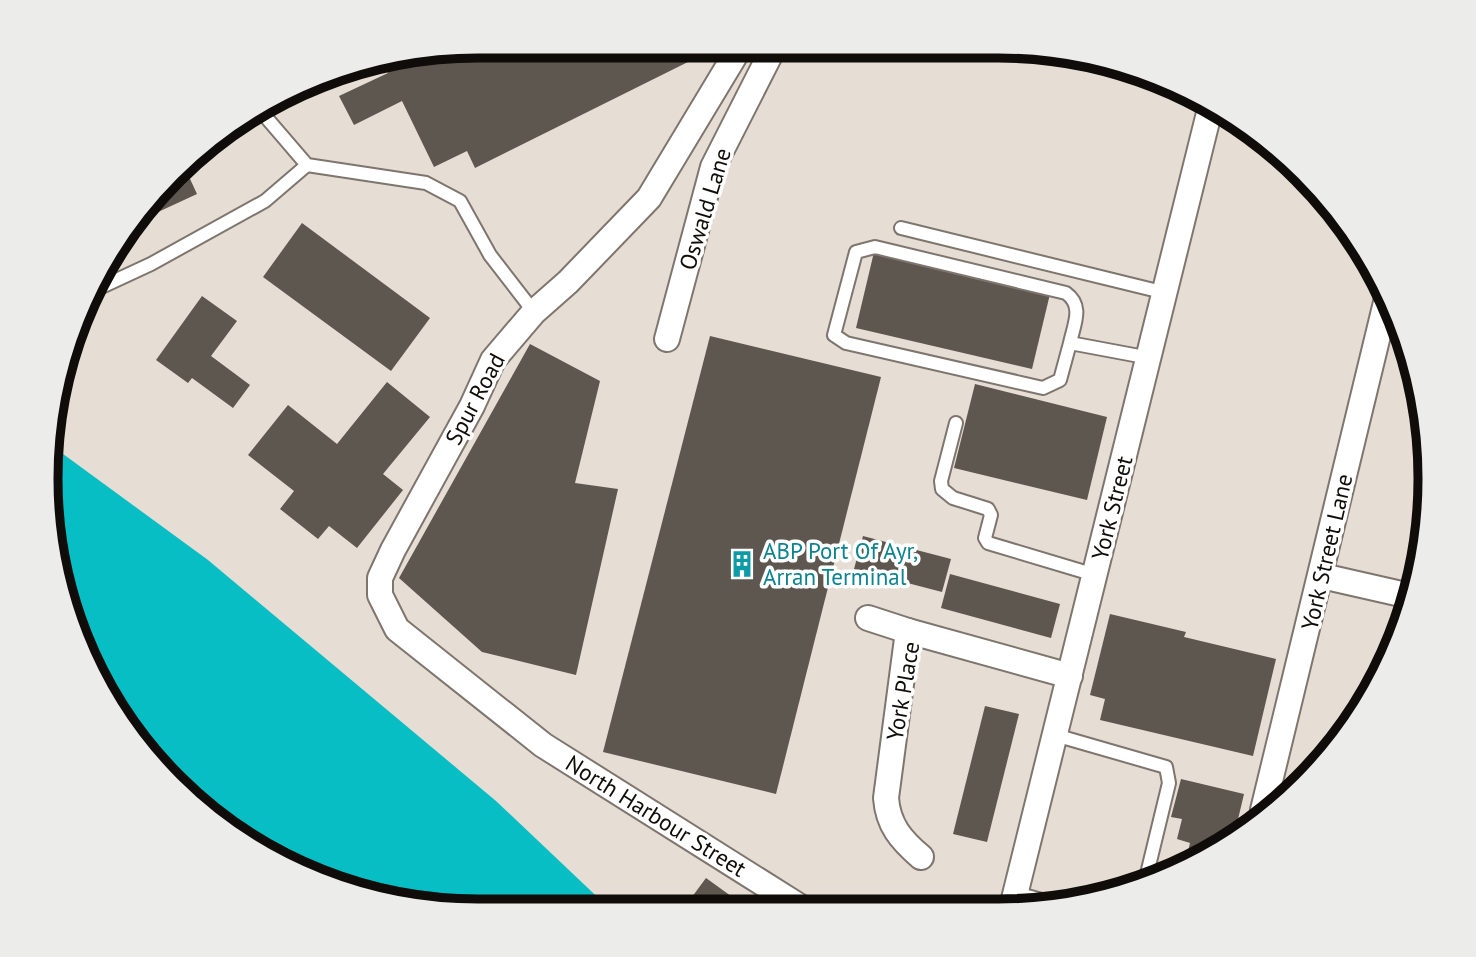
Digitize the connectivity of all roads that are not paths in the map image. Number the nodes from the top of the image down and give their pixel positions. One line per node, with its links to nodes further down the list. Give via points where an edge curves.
1 (733, 58): 9 (street, Spur Road, via 649,198)
2 (768, 58): 11 (street, Oswald Lane, via 713,167)
3 (1209, 114): 8 (street, York Street)
4 (265, 116): 5 (lane)
5 (307, 164): 7 (lane, via 265,201); 9 (lane, via 426,183 460,201 490,255)
6 (901, 228): 8 (lane)
7 (104, 286)
8 (1166, 293): 13 (street, York Street)
9 (534, 312): 22 (street, Spur Road, via 493,360 393,550 380,578 380,596 397,629)
10 (1384, 312): 16 (street, York Street Lane)
11 (667, 339)
12 (1070, 343): 12 (lane, via 1077,307 1066,293 875,247 856,252 834,335 846,342 1043,388 1060,380); 13 (lane)
13 (1150, 358): 15 (street, York Street)
14 (956, 423): 15 (lane, via 942,489 953,498 988,509 988,542)
15 (1095, 575): 20 (street, York Street)
16 (1322, 576): 17 (street); 23 (street, York Street Lane)
17 (1402, 594)
18 (867, 618): 19 (street)
19 (908, 631): 20 (street, York Place); 24 (street, York Place, via 886,798 888,817 901,840)
20 (1070, 676): 21 (street, York Street)
21 (1055, 735): 25 (lane, via 1166,767 1169,783); 26 (street, York Street)
22 (543, 745): 27 (street, North Harbour Street)
23 (1265, 803)
24 (920, 857)
25 (1148, 871)
26 (1014, 898)
27 (788, 899)

